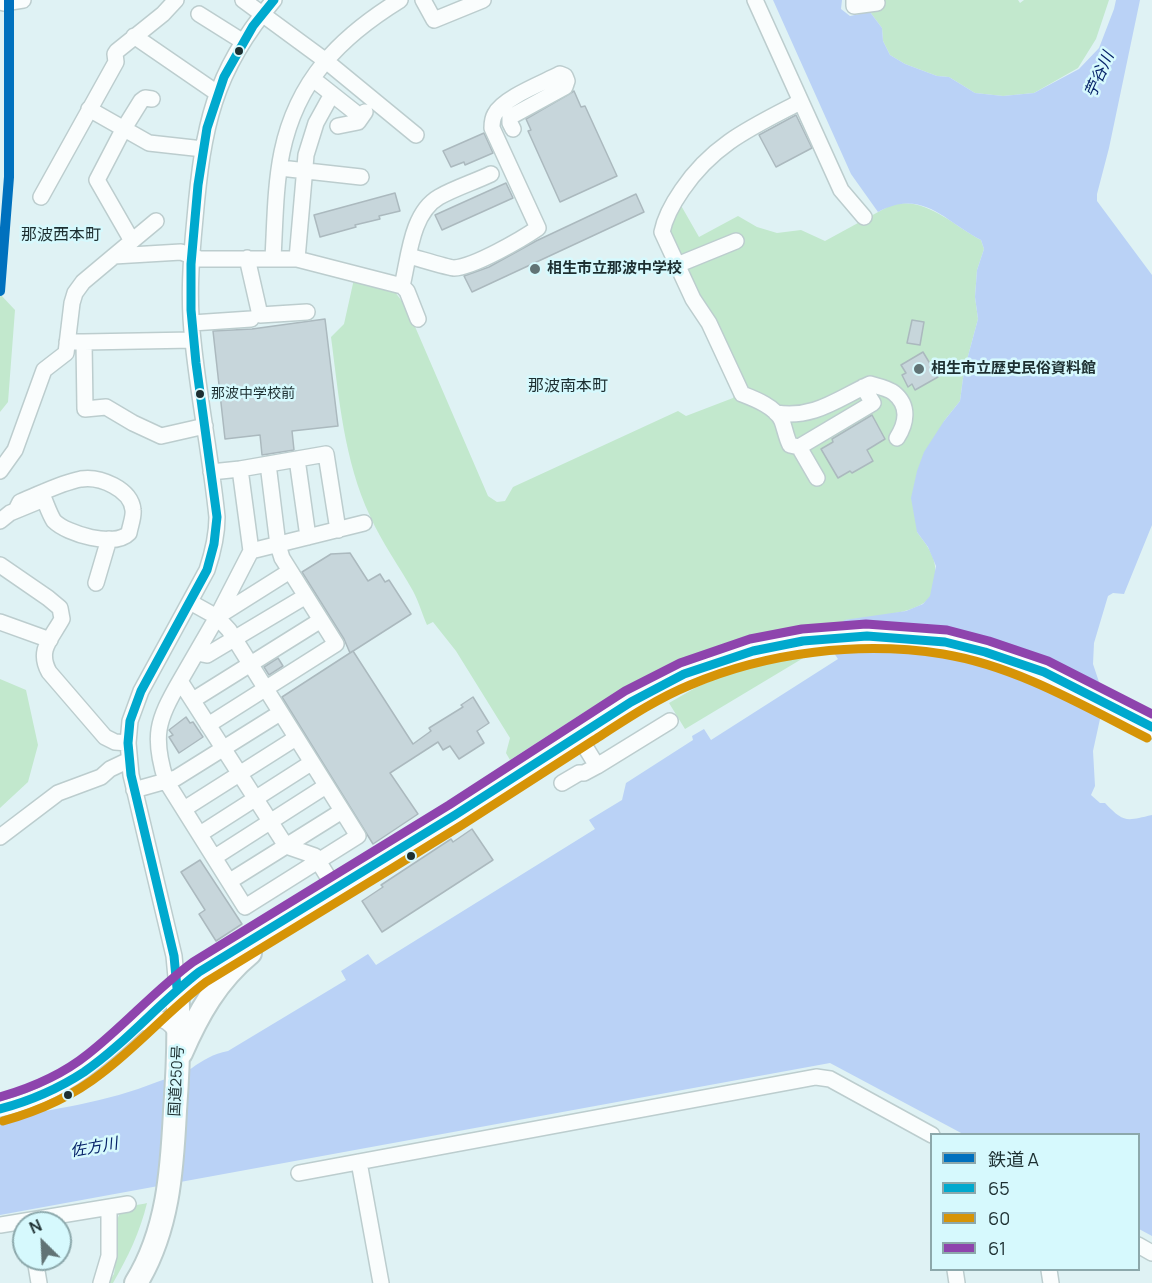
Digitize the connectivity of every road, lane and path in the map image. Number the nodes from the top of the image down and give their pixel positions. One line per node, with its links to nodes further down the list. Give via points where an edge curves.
1 (23, 0): 10 (street)
2 (176, 0): 14 (street)
3 (243, 0): 13 (street)
4 (274, 0): 13 (street)
5 (400, 0): 16 (street, via 352,33)
6 (423, 0): 7 (street, via 434,20)
7 (483, 0)
8 (755, 0): 22 (street)
9 (854, 0): 11 (street, via 854,6)
10 (0, 2)
11 (877, 3)
12 (199, 14): 15 (street)
13 (262, 14): 15 (street); 16 (street)
14 (134, 36): 18 (street); 23 (street, via 115,54 116,62)
15 (242, 41): 18 (street)
16 (326, 61): 17 (street); 21 (street)
17 (313, 79): 19 (street); 30 (street, via 293,117)
18 (217, 93): 29 (street)
19 (332, 94): 24 (street); 31 (street, via 316,123)
20 (153, 99): 27 (street, via 141,101)
21 (373, 100): 24 (street); 28 (street)
22 (800, 102): 35 (street, via 841,190); 45 (street, via 729,141 690,178 664,221 662,232)
23 (89, 109): 27 (street); 34 (street)
24 (361, 117): 25 (street, via 358,122)
25 (338, 126)
26 (513, 129): 40 (street, via 510,117 565,87 565,76 560,74 505,103 492,121 538,228 519,241 454,268)
27 (123, 130): 29 (street, via 149,144); 37 (street, via 97,180)
28 (416, 135)
29 (203, 149): 39 (street)
30 (280, 168): 31 (street); 43 (street)
31 (304, 171): 33 (street); 44 (street)
32 (491, 174): 40 (street, via 438,197 425,207)
33 (360, 177)
34 (40, 197)
35 (864, 217)
36 (156, 221): 37 (street)
37 (132, 241): 41 (street)
38 (736, 241): 45 (street)
39 (191, 255): 41 (street, via 182,252); 42 (street, via 200,259); 50 (street)
40 (409, 256): 46 (street)
41 (112, 257): 52 (street, via 79,286 72,303)
42 (246, 258): 43 (street); 47 (street, via 260,315)
43 (273, 258): 44 (street)
44 (297, 259): 46 (street)
45 (677, 265): 55 (street, via 742,394)
46 (402, 286): 49 (street)
47 (307, 312)
48 (250, 319): 50 (street)
49 (418, 319)
50 (192, 323): 51 (street)
51 (193, 340): 53 (street); 56 (street)
52 (67, 342): 53 (street); 62 (street, via 66,353 44,370 15,450)
53 (84, 342): 56 (street, via 85,409 106,407 161,436)
54 (863, 387): 55 (street, via 811,412 793,416); 57 (street, via 870,384 898,398 906,415); 58 (street, via 873,403)
55 (776, 412): 58 (street, via 790,445)
56 (205, 426): 63 (street)
57 (897, 438)
58 (799, 447): 64 (street)
59 (297, 459): 60 (street); 68 (street, via 326,454); 69 (street)
60 (268, 464): 61 (street); 71 (street)
61 (240, 469): 63 (street); 72 (street)
62 (0, 471)
63 (211, 472): 77 (street, via 217,534 207,570)
64 (817, 478)
65 (16, 510): 66 (street); 70 (street, via 45,499 53,520 66,530); 70 (street, via 20,502 66,483 84,479 110,484 130,501 133,513 129,533)
66 (0, 521)
67 (364, 523): 68 (street)
68 (338, 530): 69 (street)
69 (308, 537): 71 (street)
70 (109, 539): 75 (street)
71 (278, 544): 72 (street); 74 (street)
72 (251, 551): 78 (street)
73 (0, 565): 81 (street, via 60,608 62,619)
74 (290, 571): 76 (street); 78 (street)
75 (96, 583)
76 (306, 596): 79 (street); 82 (street)
77 (190, 602): 78 (street); 94 (street, via 141,691 130,721)
78 (218, 617): 82 (street); 83 (street)
79 (321, 620): 84 (street); 86 (street, via 336,644)
80 (0, 622): 81 (street)
81 (50, 640): 94 (street, via 43,661 49,672 105,737)
82 (235, 640): 83 (street, via 207,656); 84 (street)
83 (197, 653): 85 (street)
84 (250, 665): 86 (street); 87 (street)
85 (180, 681): 87 (street); 100 (street, via 157,736)
86 (265, 690): 88 (street); 90 (street)
87 (193, 700): 90 (street)
88 (280, 713): 93 (street); 95 (street)
89 (670, 721): 98 (street)
90 (208, 725): 95 (street)
91 (1152, 727): 92 (highway, via 1044,672 964,646 888,637 803,641 731,657 684,674)
92 (578, 735): 98 (street); 116 (highway)
93 (296, 738): 97 (street); 99 (street)
94 (128, 743): 96 (street)
95 (224, 749): 99 (street); 100 (street)
96 (129, 760): 101 (street); 104 (street)
97 (311, 763): 103 (street); 105 (street)
98 (597, 766): 102 (street)
99 (239, 773): 105 (street); 106 (street)
100 (166, 781): 104 (street); 106 (street)
101 (86, 783): 110 (street, via 58,793); 112 (street, via 64,795 29,829)
102 (562, 783)
103 (326, 786): 107 (street); 108 (street)
104 (134, 790): 118 (street, via 174,956)
105 (255, 798): 108 (street); 109 (street)
106 (184, 809): 109 (street)
107 (342, 811): 111 (street); 114 (street, via 358,836)
108 (270, 821): 111 (street); 113 (street)
109 (200, 834): 113 (street)
110 (0, 837)
111 (286, 846): 114 (street); 115 (street)
112 (0, 849)
113 (214, 857): 115 (street)
114 (319, 861): 115 (street, via 245,907); 116 (street)
115 (230, 881)
116 (336, 890): 117 (highway)
117 (282, 923): 118 (highway); 120 (highway, via 210,994)
118 (177, 988): 119 (street); 120 (highway, 国道250号)
119 (139, 1024): 120 (street, via 162,1018 170,1023); 121 (street, via 80,1075)
120 (179, 1046): 131 (highway, 国道250号, via 170,1186 156,1242)
121 (0, 1109)
122 (930, 1134): 123 (street, via 830,1078 816,1077)
123 (359, 1162): 124 (street); 132 (street)
124 (299, 1173)
125 (128, 1204): 126 (street)
126 (110, 1208): 127 (street); 130 (street, via 109,1256)
127 (72, 1215)
128 (6, 1224): 129 (street, via 11,1226)
129 (0, 1236)
130 (101, 1283)
131 (136, 1283)
132 (381, 1283)

